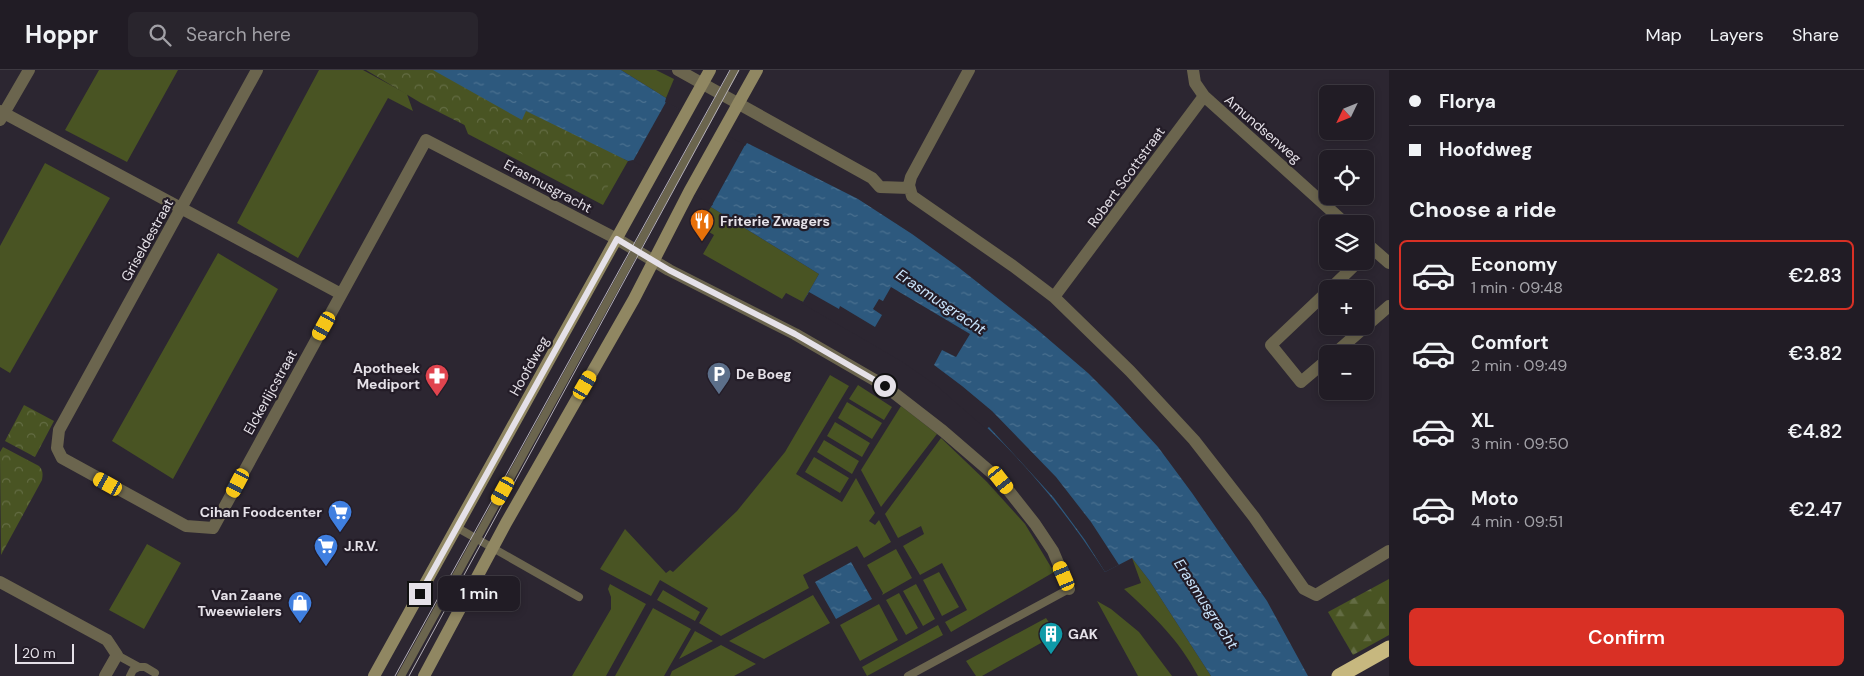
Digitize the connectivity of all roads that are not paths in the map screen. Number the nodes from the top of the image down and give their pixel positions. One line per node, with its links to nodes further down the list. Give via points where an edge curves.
1 (29, 70): 13 (street)
2 (257, 70): 16 (street, Griseldestraat)
3 (678, 70): 9 (street)
4 (710, 70): 9 (street, Hoofdweg)
5 (734, 70): 10 (lane)
6 (756, 70): 12 (street)
7 (969, 70): 15 (street, via 912,174)
8 (1193, 70): 11 (street)
9 (702, 84): 10 (street); 18 (street, Hoofdweg)
10 (721, 94): 12 (street); 19 (lane)
11 (1204, 96): 17 (street, Amundsenweg); 26 (street, Robert Scottstraat)
12 (739, 103): 15 (street, via 872,178 880,187); 21 (street)
13 (1, 114): 16 (street)
14 (426, 140): 18 (street, Erasmusgracht); 25 (street, Elckerlijcstraat)
15 (909, 188): 26 (street, via 915,199)
16 (181, 208): 25 (street); 32 (street, Griseldestraat, via 59,430 57,448 62,458 186,526)
17 (1336, 215)
18 (617, 239): 19 (street, Erasmusgracht); 31 (street, Hoofdweg)
19 (635, 250): 21 (street, Erasmusgracht); 33 (lane)
20 (1374, 253): 22 (street)
21 (654, 261): 34 (street); 37 (street, Erasmusgracht, via 795,334 885,386 943,431 1001,480 1053,551)
22 (1389, 263)
23 (1350, 270): 24 (street)
24 (1339, 280)
25 (341, 294): 32 (street, Elckerlijcstraat)
26 (1054, 298): 35 (street, via 1123,364 1194,440 1254,517 1304,589 1316,596)
27 (1319, 299): 30 (street, via 1271,345 1301,382)
28 (1389, 306): 29 (street)
29 (1344, 345)
30 (1319, 367)
31 (456, 527): 33 (lane); 46 (street, Hoofdweg)
32 (213, 528)
33 (477, 539): 34 (lane); 47 (lane)
34 (493, 548): 38 (lane); 48 (street)
35 (1389, 551)
36 (0, 582): 40 (street, via 107,640)
37 (1069, 589): 49 (lane)
38 (579, 597)
39 (1389, 648): 42 (highway)
40 (117, 655): 41 (lane); 44 (street)
41 (138, 667): 43 (lane); 45 (lane)
42 (1345, 672)
43 (155, 673)
44 (105, 676)
45 (130, 676)
46 (374, 676)
47 (401, 676)
48 (424, 676)
49 (908, 676)

